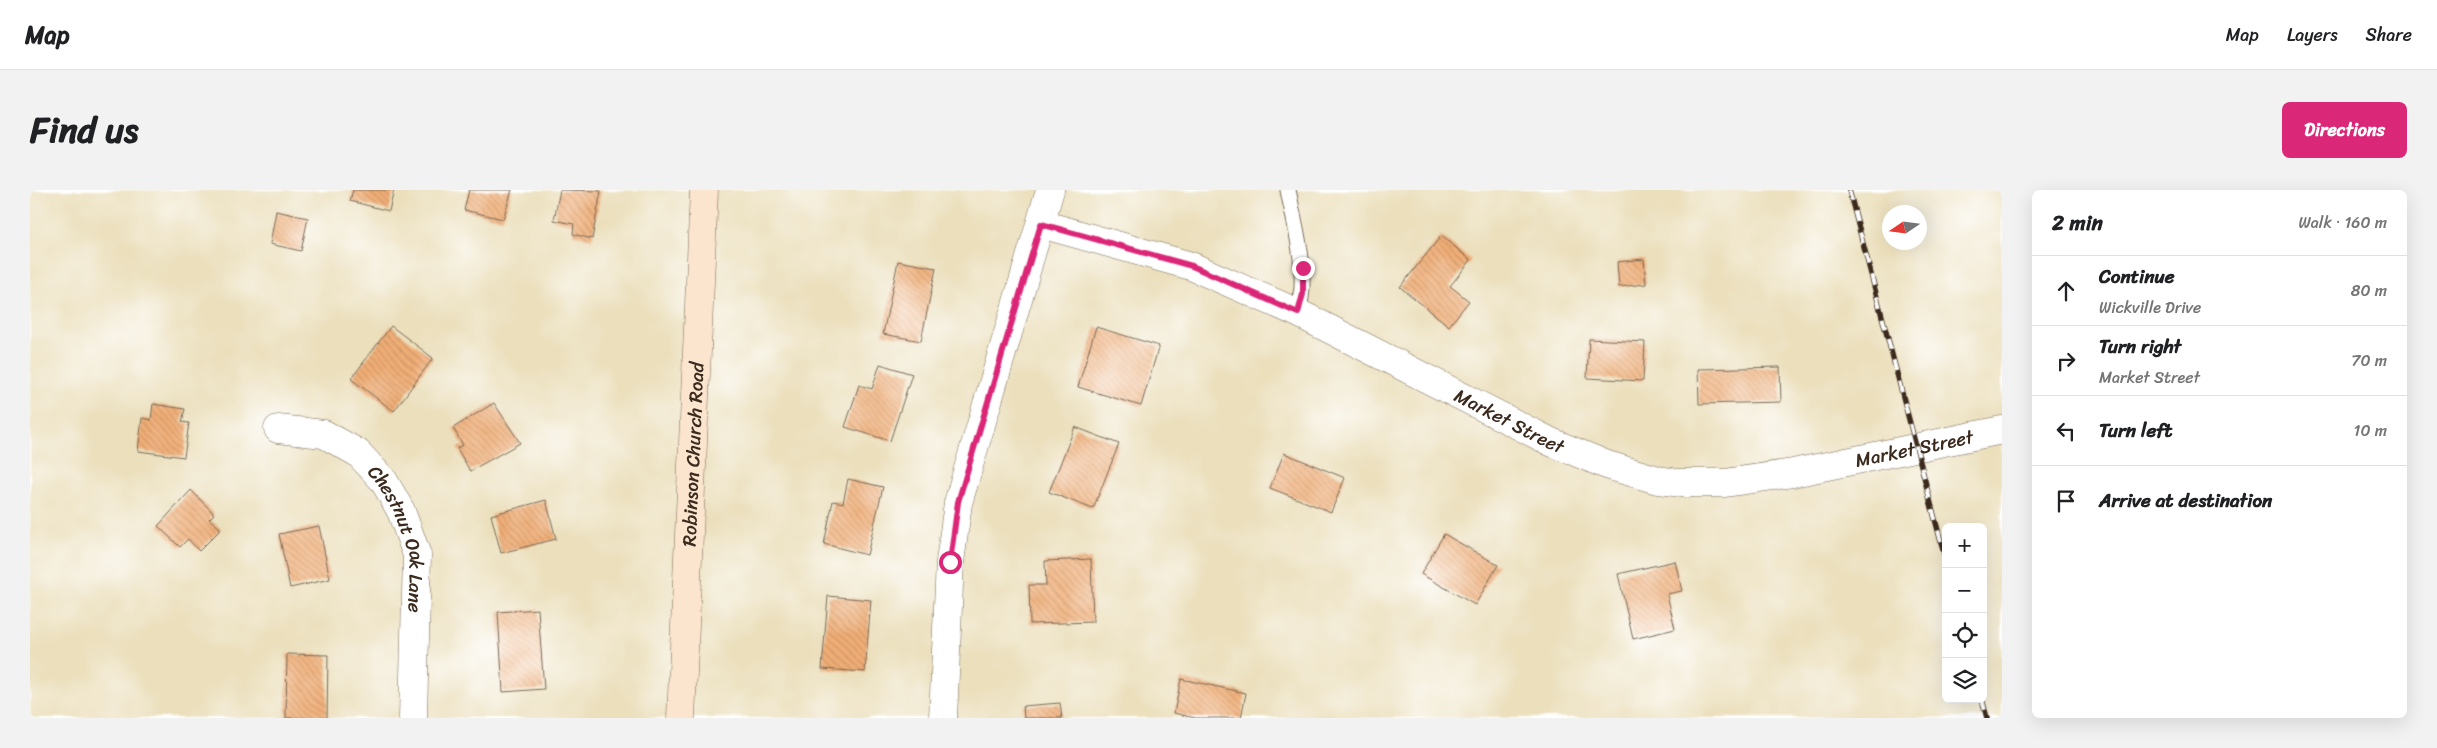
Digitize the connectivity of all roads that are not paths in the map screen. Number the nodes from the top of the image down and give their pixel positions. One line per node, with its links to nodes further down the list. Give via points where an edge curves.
1 (704, 190): 9 (street, Robinson Church Road)
2 (1050, 190): 4 (street)
3 (1288, 190): 5 (lane, via 1303,268 1303,294)
4 (1041, 224): 5 (street, Market Street, via 1192,266); 10 (street, via 958,502 950,562)
5 (1298, 313): 7 (street, Market Street, via 1551,442 1607,465 1658,480 1725,483 1793,473)
6 (278, 430): 8 (street, Chestnut Oak Lane, via 324,434 358,453 384,481 401,511 417,555)
7 (2002, 430)
8 (413, 718)
9 (681, 718)
10 (943, 718)

